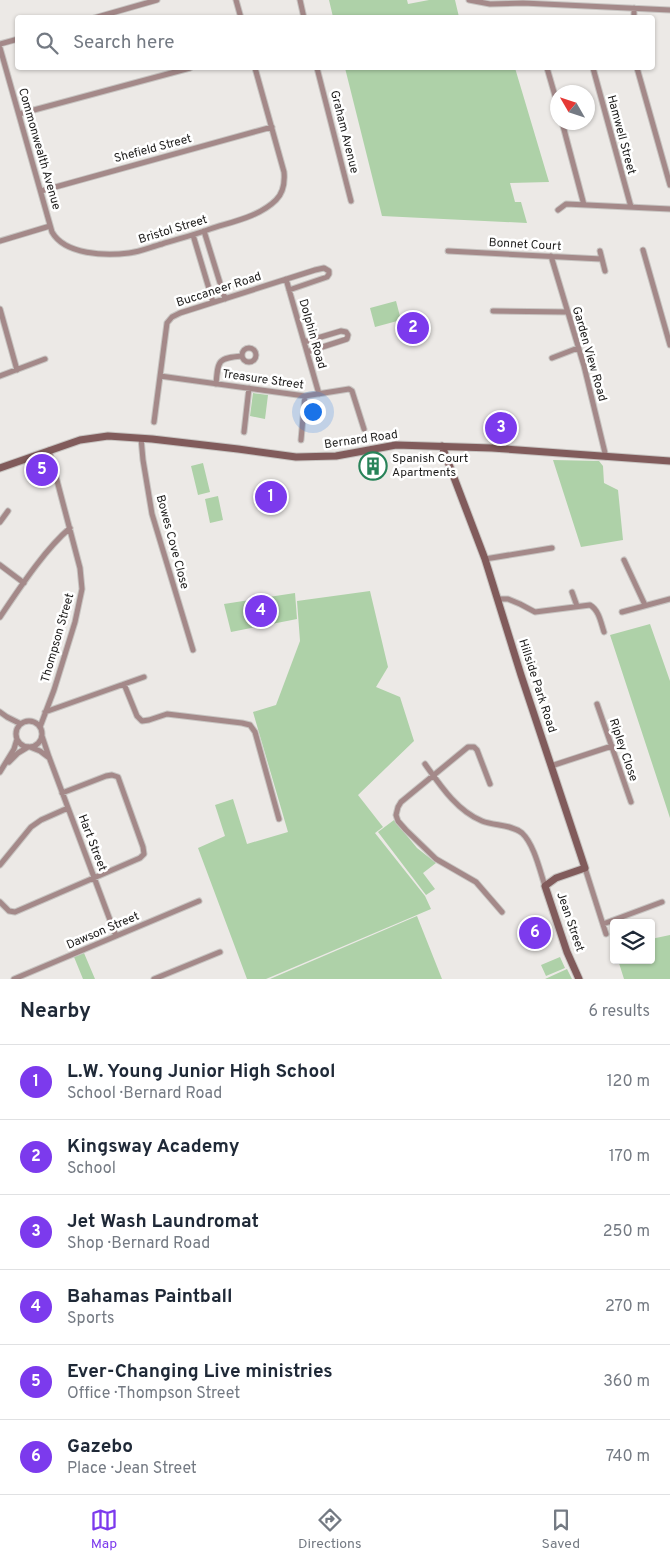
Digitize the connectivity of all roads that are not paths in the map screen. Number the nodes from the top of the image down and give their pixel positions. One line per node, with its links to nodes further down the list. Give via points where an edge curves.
1 (157, 0): 9 (street)
2 (236, 0): 10 (street)
3 (300, 0): 11 (street)
4 (469, 0): 5 (street, via 490,4)
5 (522, 2): 6 (street)
6 (583, 3): 7 (street)
7 (634, 8): 8 (street); 12 (street)
8 (670, 10)
9 (104, 15)
10 (240, 15)
11 (303, 15)
12 (634, 15)
13 (15, 40): 14 (street)
14 (0, 44)
15 (0, 48): 23 (street, Commonwealth Avenue)
16 (183, 70): 23 (street)
17 (256, 70): 24 (street)
18 (318, 70): 28 (street, Graham Avenue)
19 (548, 70): 22 (street)
20 (594, 70): 30 (street, Hamwell Street)
21 (638, 70): 26 (street)
22 (552, 85)
23 (19, 114): 27 (street, Commonwealth Avenue)
24 (272, 127): 27 (street, Shefield Street); 34 (street, Bristol Street, via 285,180 278,197 254,214)
25 (564, 130): 29 (street)
26 (670, 186)
27 (41, 191): 33 (street, Commonwealth Avenue)
28 (352, 201)
29 (584, 205): 30 (street); 32 (street, via 566,204)
30 (631, 207): 31 (street)
31 (670, 209)
32 (558, 210)
33 (50, 226): 35 (street, Bristol Street, via 56,238 68,247 99,253 134,252); 36 (street)
34 (204, 231): 35 (street, Bristol Street); 45 (street)
35 (193, 235): 46 (street)
36 (0, 241)
37 (643, 250): 51 (street)
38 (448, 251): 40 (street, Bonnet Court)
39 (600, 251): 41 (street)
40 (551, 256): 41 (street, Bonnet Court); 49 (street, Garden View Road)
41 (601, 258): 42 (street)
42 (605, 272)
43 (286, 279): 44 (street, Dolphin Road); 44 (street, Buccaneer Road, via 324,268 330,272 327,277); 45 (street, Buccaneer Road)
44 (289, 290): 50 (street, Dolphin Road)
45 (224, 299): 46 (street, Buccaneer Road)
46 (214, 302): 59 (street, Buccaneer Road, via 174,315 168,321)
47 (0, 309): 57 (street)
48 (493, 311): 49 (street)
49 (567, 312): 52 (street, Garden View Road)
50 (304, 342): 53 (street, Dolphin Road); 53 (street, via 341,331 348,335 344,341)
51 (670, 345)
52 (578, 348): 55 (street); 71 (street, Garden View Road)
53 (307, 352): 62 (street, Dolphin Road)
54 (242, 356): 60 (street, via 219,362)
55 (552, 358)
56 (45, 359): 57 (street)
57 (17, 370): 58 (street)
58 (0, 376)
59 (160, 376): 60 (street, Treasure Street); 64 (street, Buccaneer Road)
60 (216, 384): 61 (street, Treasure Street)
61 (249, 388): 63 (street, Treasure Street); 66 (street)
62 (319, 394): 63 (street, Treasure Street); 65 (street, Treasure Street, via 351,390)
63 (305, 396): 68 (street)
64 (154, 422)
65 (364, 429)
66 (244, 432)
67 (141, 438): 69 (main road, Bernard Road, via 296,457 336,456 396,445); 70 (main road, Bernard Road, via 108,436 80,440); 90 (street, Bowes Cove Close, via 152,514)
68 (301, 440)
69 (442, 446): 71 (main road, Bernard Road); 78 (main road, Hillside Park Road)
70 (49, 450): 73 (main road, Bernard Road); 76 (street, Thompson Street)
71 (606, 457): 72 (main road, Bernard Road)
72 (670, 462)
73 (0, 468)
74 (8, 511): 75 (street)
75 (0, 522)
76 (70, 528): 81 (street); 95 (street, Thompson Street, via 82,580 81,598)
77 (552, 548): 78 (street)
78 (485, 559): 83 (main road, Hillside Park Road)
79 (624, 560): 85 (street)
80 (0, 565): 81 (street)
81 (24, 583): 88 (street)
82 (572, 592): 86 (street)
83 (498, 598): 86 (street, via 508,599 535,612); 108 (main road, Hillside Park Road)
84 (670, 599): 85 (street)
85 (645, 605): 87 (street)
86 (577, 606): 89 (street, via 594,607)
87 (622, 612)
88 (0, 617)
89 (604, 632)
90 (193, 650)
91 (144, 677): 92 (street)
92 (124, 684): 95 (street); 115 (street, via 142,721 167,714 250,725 255,732)
93 (597, 704): 103 (street, Ripley Close)
94 (0, 712): 96 (street)
95 (45, 713): 97 (street); 99 (street, Thompson Street)
96 (7, 717): 98 (street); 100 (street)
97 (33, 722): 98 (street); 99 (street)
98 (21, 724): 100 (street)
99 (40, 727): 101 (street)
100 (16, 730): 102 (street)
101 (42, 736): 104 (street, via 38,744); 105 (street, Hart Street)
102 (17, 739): 104 (street, via 22,746); 107 (street)
103 (612, 746): 108 (street); 113 (street, Ripley Close)
104 (29, 747): 105 (street); 107 (street)
105 (49, 757): 112 (street, Hart Street)
106 (425, 764): 110 (street)
107 (5, 766): 109 (street)
108 (551, 766): 117 (main road, Hillside Park Road)
109 (0, 772)
110 (433, 775): 111 (street, via 472,747 478,752); 119 (street, via 470,815 522,833 531,846); 123 (street, via 401,802 397,819 432,856 476,882)
111 (490, 784)
112 (62, 793): 114 (street, Hart Street); 118 (street, via 106,776 115,776 121,783 144,854)
113 (630, 802)
114 (68, 808): 116 (street, via 31,827); 118 (street, Hart Street)
115 (279, 819)
116 (0, 864)
117 (585, 868): 119 (main road, Jean Street, via 556,878); 124 (street, Hillside Park Road)
118 (94, 878): 120 (street, via 15,912 10,912); 126 (street, Hart Street)
119 (546, 886): 130 (main road, Jean Street)
120 (0, 902)
121 (199, 902): 126 (street, Dawson Street)
122 (662, 902): 124 (street)
123 (502, 912)
124 (603, 924): 125 (street, Hillside Park Road)
125 (606, 934)
126 (116, 936): 128 (street, Dawson Street)
127 (220, 952): 129 (street)
128 (14, 979)
129 (154, 979)
130 (578, 979)

